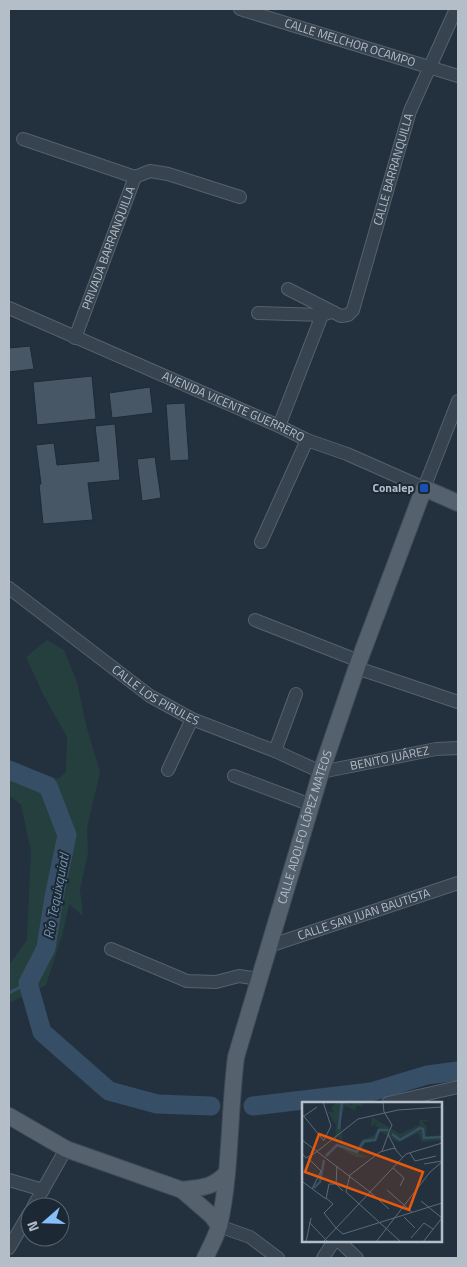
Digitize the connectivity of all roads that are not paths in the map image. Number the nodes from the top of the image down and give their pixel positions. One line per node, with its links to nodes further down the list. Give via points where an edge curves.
1 (240, 9): 3 (street, CALLE MELCHOR OCAMPO)
2 (456, 9): 3 (street, CALLE BARRANQUILLA)
3 (430, 68): 4 (street, CALLE MELCHOR OCAMPO); 11 (street, CALLE BARRANQUILLA, via 410,111 353,310 341,316)
4 (458, 76)
5 (23, 139): 6 (street)
6 (135, 177): 7 (street, PRIVADA BARRANQUILLA, via 150,171 168,174); 12 (street, PRIVADA BARRANQUILLA)
7 (240, 197)
8 (288, 289): 11 (street)
9 (9, 308): 12 (street, AVENIDA VICENTE GUERRERO)
10 (258, 313): 11 (street, CALLE BARRANQUILLA)
11 (327, 313): 14 (street)
12 (75, 338): 14 (street, AVENIDA VICENTE GUERRERO)
13 (458, 401): 16 (street)
14 (279, 426): 15 (street, AVENIDA VICENTE GUERRERO)
15 (307, 440): 16 (street, AVENIDA VICENTE GUERRERO); 18 (street)
16 (424, 488): 17 (main road, AVENIDA VICENTE GUERRERO); 21 (main road, CALLE ADOLFO LÓPEZ MATEOS)
17 (458, 503)
18 (261, 542)
19 (9, 588): 24 (street, CALLE LOS PIRULES, via 150,696)
20 (254, 620): 21 (street)
21 (358, 665): 23 (street); 28 (main road, CALLE ADOLFO LÓPEZ MATEOS)
22 (296, 694): 26 (street)
23 (458, 702)
24 (192, 718): 26 (street, CALLE LOS PIRULES); 27 (street)
25 (458, 748): 28 (street, BENITO JUÁREZ, via 436,749)
26 (275, 751): 28 (street, CALLE LOS PIRULES)
27 (168, 770)
28 (320, 772): 30 (main road, CALLE ADOLFO LÓPEZ MATEOS)
29 (234, 776): 30 (street)
30 (311, 805): 32 (main road, CALLE ADOLFO LÓPEZ MATEOS)
31 (458, 883): 32 (street, CALLE SAN JUAN BAUTISTA)
32 (270, 946): 34 (main road, CALLE ADOLFO LÓPEZ MATEOS)
33 (111, 948): 34 (street, via 187,980 216,982 239,976)
34 (260, 979): 39 (main road, CALLE ADOLFO LÓPEZ MATEOS, via 236,1056)
35 (458, 1087): 36 (street)
36 (392, 1102)
37 (9, 1116): 38 (main road)
38 (66, 1149): 41 (street); 42 (main road)
39 (226, 1174): 42 (main road, via 208,1187); 44 (main road, CALLE ADOLFO LÓPEZ MATEOS)
40 (9, 1180): 41 (street)
41 (43, 1190): 43 (street)
42 (182, 1190): 44 (main road)
43 (39, 1197)
44 (219, 1226): 49 (main road, CALLE ADOLFO LÓPEZ MATEOS); 50 (street, via 250,1238)
45 (20, 1229): 48 (street)
46 (333, 1242): 51 (street)
47 (340, 1242): 52 (street)
48 (9, 1248)
49 (206, 1258)
50 (278, 1258)
51 (322, 1258)
52 (357, 1258)

